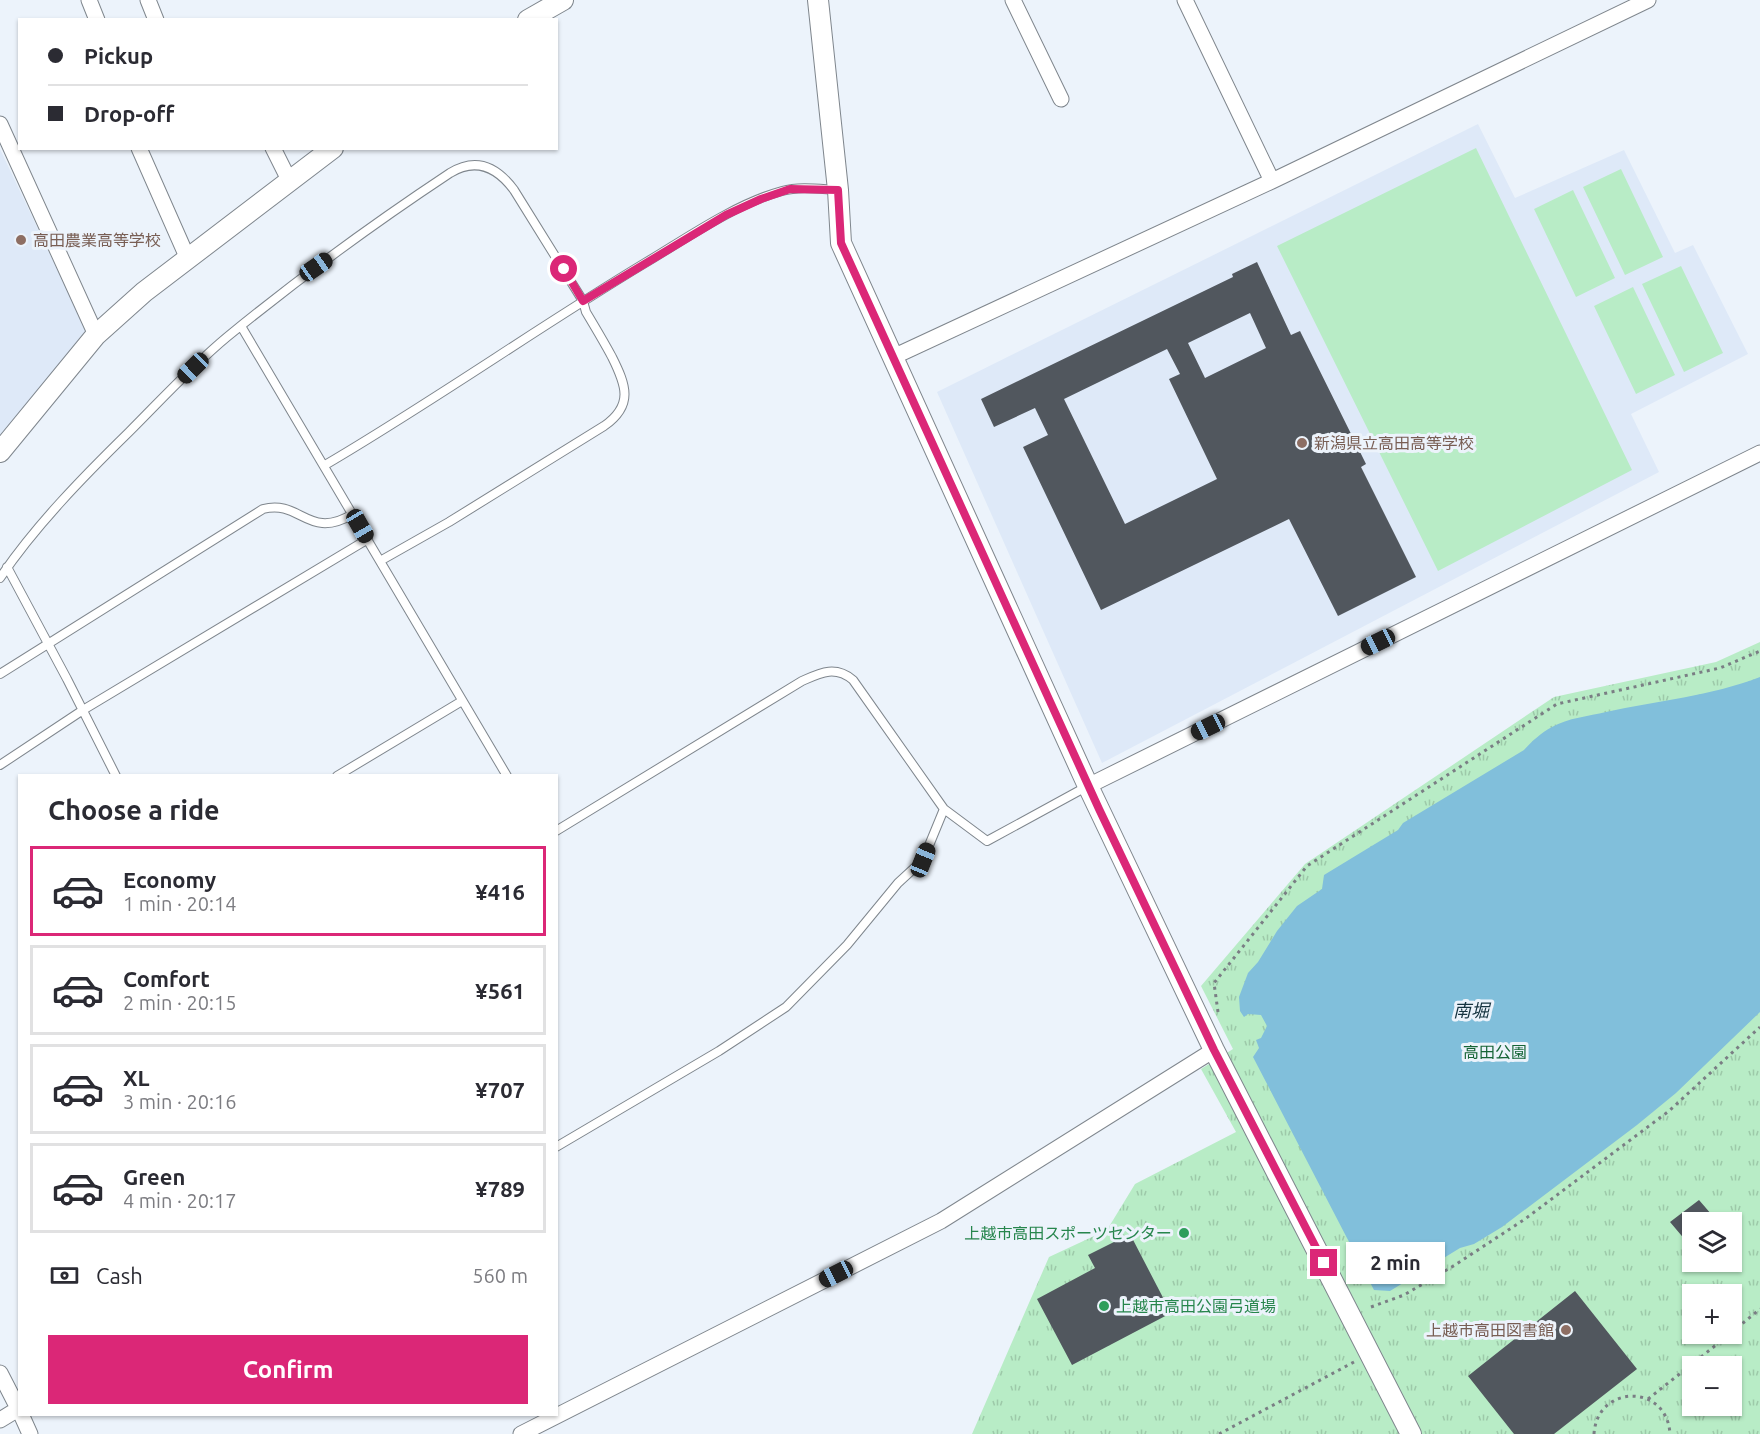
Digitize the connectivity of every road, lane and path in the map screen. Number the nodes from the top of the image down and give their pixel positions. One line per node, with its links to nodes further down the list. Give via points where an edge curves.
1 (88, 0): 9 (street)
2 (148, 0): 10 (street)
3 (563, 0): 11 (street)
4 (818, 0): 19 (street)
5 (1013, 0): 12 (street)
6 (1185, 0): 18 (street)
7 (1648, 0): 8 (street)
8 (1624, 5): 18 (street)
9 (96, 18)
10 (155, 18)
11 (532, 18)
12 (1061, 99)
13 (0, 124): 23 (street)
14 (139, 150): 20 (street)
15 (274, 150): 17 (street)
16 (330, 150): 17 (street)
17 (290, 182): 20 (street)
18 (1272, 182): 24 (street)
19 (838, 190): 21 (lane, via 790,189 761,199 726,215); 24 (street, via 841,243)
20 (188, 259): 23 (street)
21 (583, 301): 22 (lane, via 504,177 469,165 459,168 298,280); 27 (lane); 30 (lane, via 623,379 625,394 618,414 449,522)
22 (241, 326): 27 (lane); 31 (lane, via 208,353 109,452)
23 (96, 335): 25 (street)
24 (893, 357): 42 (street)
25 (0, 452)
26 (1760, 453): 42 (street)
27 (325, 465): 28 (lane)
28 (353, 514): 29 (lane); 33 (lane, via 321,524 284,508 263,508)
29 (368, 539): 30 (lane); 37 (lane)
30 (380, 561): 36 (lane)
31 (8, 567): 32 (lane); 33 (lane)
32 (0, 578)
33 (49, 645): 35 (lane); 37 (lane)
34 (1760, 651): 45 (path, via 1720,668 1557,704 1307,866 1214,983)
35 (0, 674)
36 (462, 701): 40 (lane); 41 (lane)
37 (83, 710): 38 (lane); 39 (lane)
38 (0, 765)
39 (115, 774)
40 (340, 774)
41 (506, 774)
42 (1088, 786): 43 (lane, via 987,841); 47 (street)
43 (944, 809): 44 (lane, via 853,680 832,670 802,681); 48 (lane, via 923,860 786,1007 728,1046)
44 (558, 830)
45 (1218, 1017)
46 (1760, 1027): 49 (path, via 1669,1111 1525,1220 1404,1295)
47 (1214, 1050): 58 (street, via 941,1221); 65 (street)
48 (558, 1146)
49 (1371, 1307)
50 (1760, 1310): 51 (path)
51 (1742, 1324)
52 (1717, 1344): 55 (path)
53 (1354, 1362): 64 (path)
54 (0, 1373): 56 (street)
55 (1648, 1400): 66 (path, via 1635,1396 1615,1400 1600,1413); 67 (path, via 1667,1417)
56 (18, 1410)
57 (18, 1412): 61 (street)
58 (558, 1415)
59 (21, 1416): 62 (street)
60 (556, 1416): 63 (street)
61 (0, 1420)
62 (30, 1434)
63 (521, 1434)
64 (1219, 1434)
65 (1411, 1434)
66 (1594, 1434)
67 (1670, 1434)

